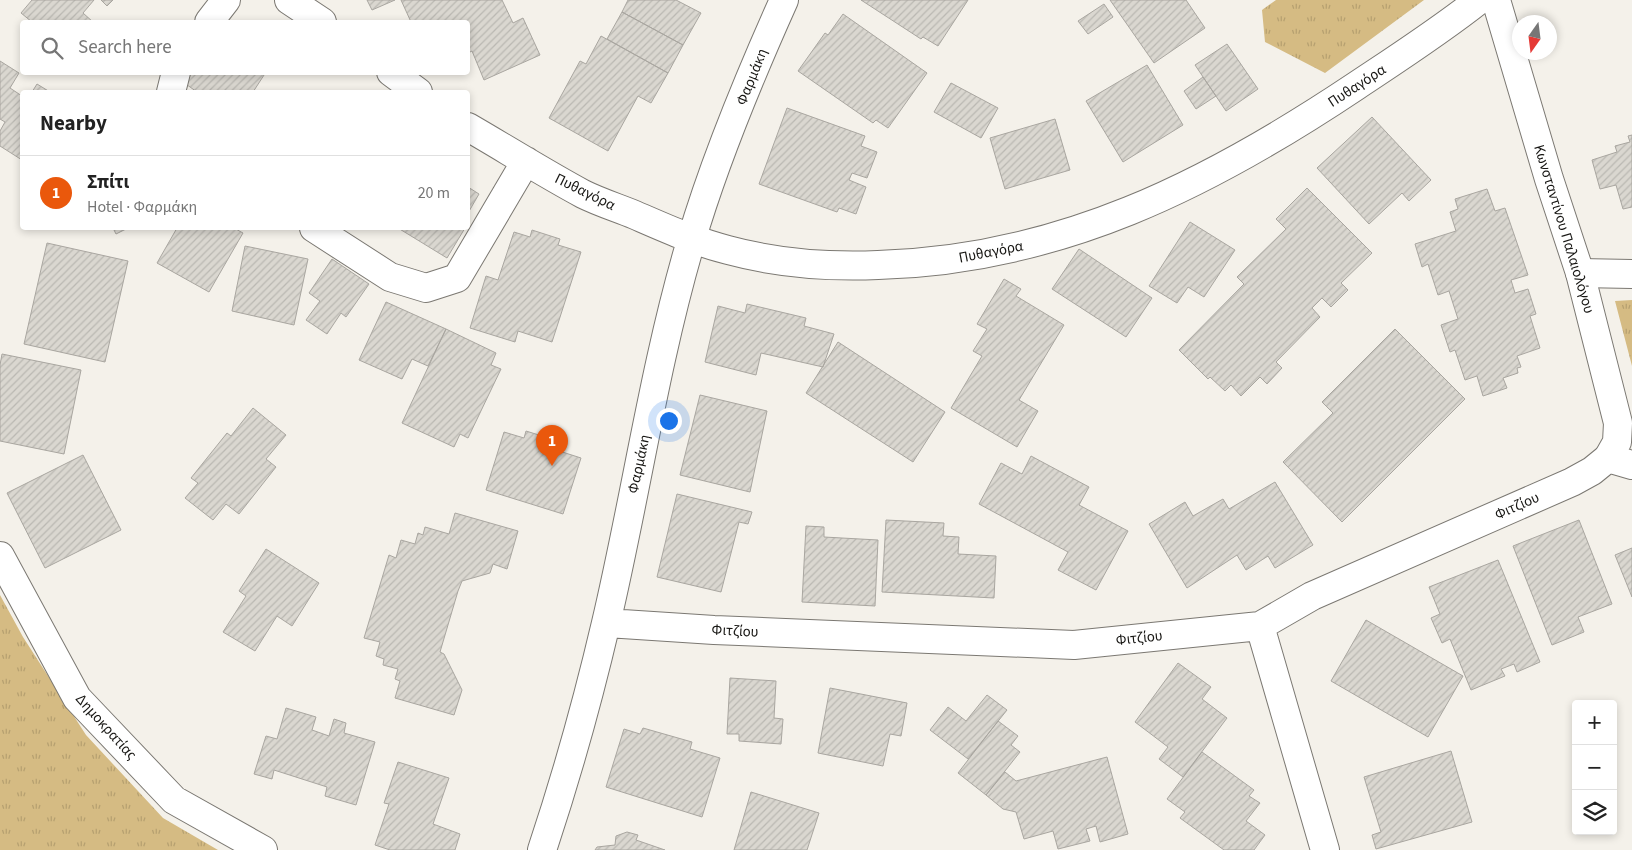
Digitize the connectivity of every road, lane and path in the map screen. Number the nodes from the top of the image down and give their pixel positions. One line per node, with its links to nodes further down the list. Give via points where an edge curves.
1 (226, 0): 6 (street)
2 (289, 0): 7 (street)
3 (784, 0): 15 (street, Φαρμάκη, via 732,127)
4 (1480, 0): 15 (street, Πυθαγόρα, via 1419,44 1270,140 1202,179 1089,226 966,258 849,266 801,263 730,251)
5 (1496, 0): 16 (street, Κωνσταντίνου Παλαιολόγου)
6 (211, 20)
7 (319, 20)
8 (175, 75): 10 (street)
9 (395, 75): 11 (street)
10 (172, 90)
11 (415, 90)
12 (470, 128): 13 (street, Πυθαγόρα)
13 (526, 161): 14 (street, via 457,278 426,288 390,276); 15 (street, Πυθαγόρα, via 585,195)
14 (317, 230)
15 (692, 239): 20 (street, Φαρμάκη, via 647,426)
16 (1580, 274): 17 (street); 18 (street, Κωνσταντίνου Παλαιολόγου, via 1618,423 1616,442)
17 (1632, 274)
18 (1620, 462): 21 (street, Φιτζίου, via 1592,471 1312,596)
19 (0, 556): 22 (street, Δημοκρατίας, via 77,698 174,800)
20 (607, 623): 21 (street, Φιτζίου, via 1074,645); 23 (street, Φαρμάκη, via 569,768)
21 (1260, 626): 24 (street)
22 (263, 850)
23 (542, 850)
24 (1325, 850)

